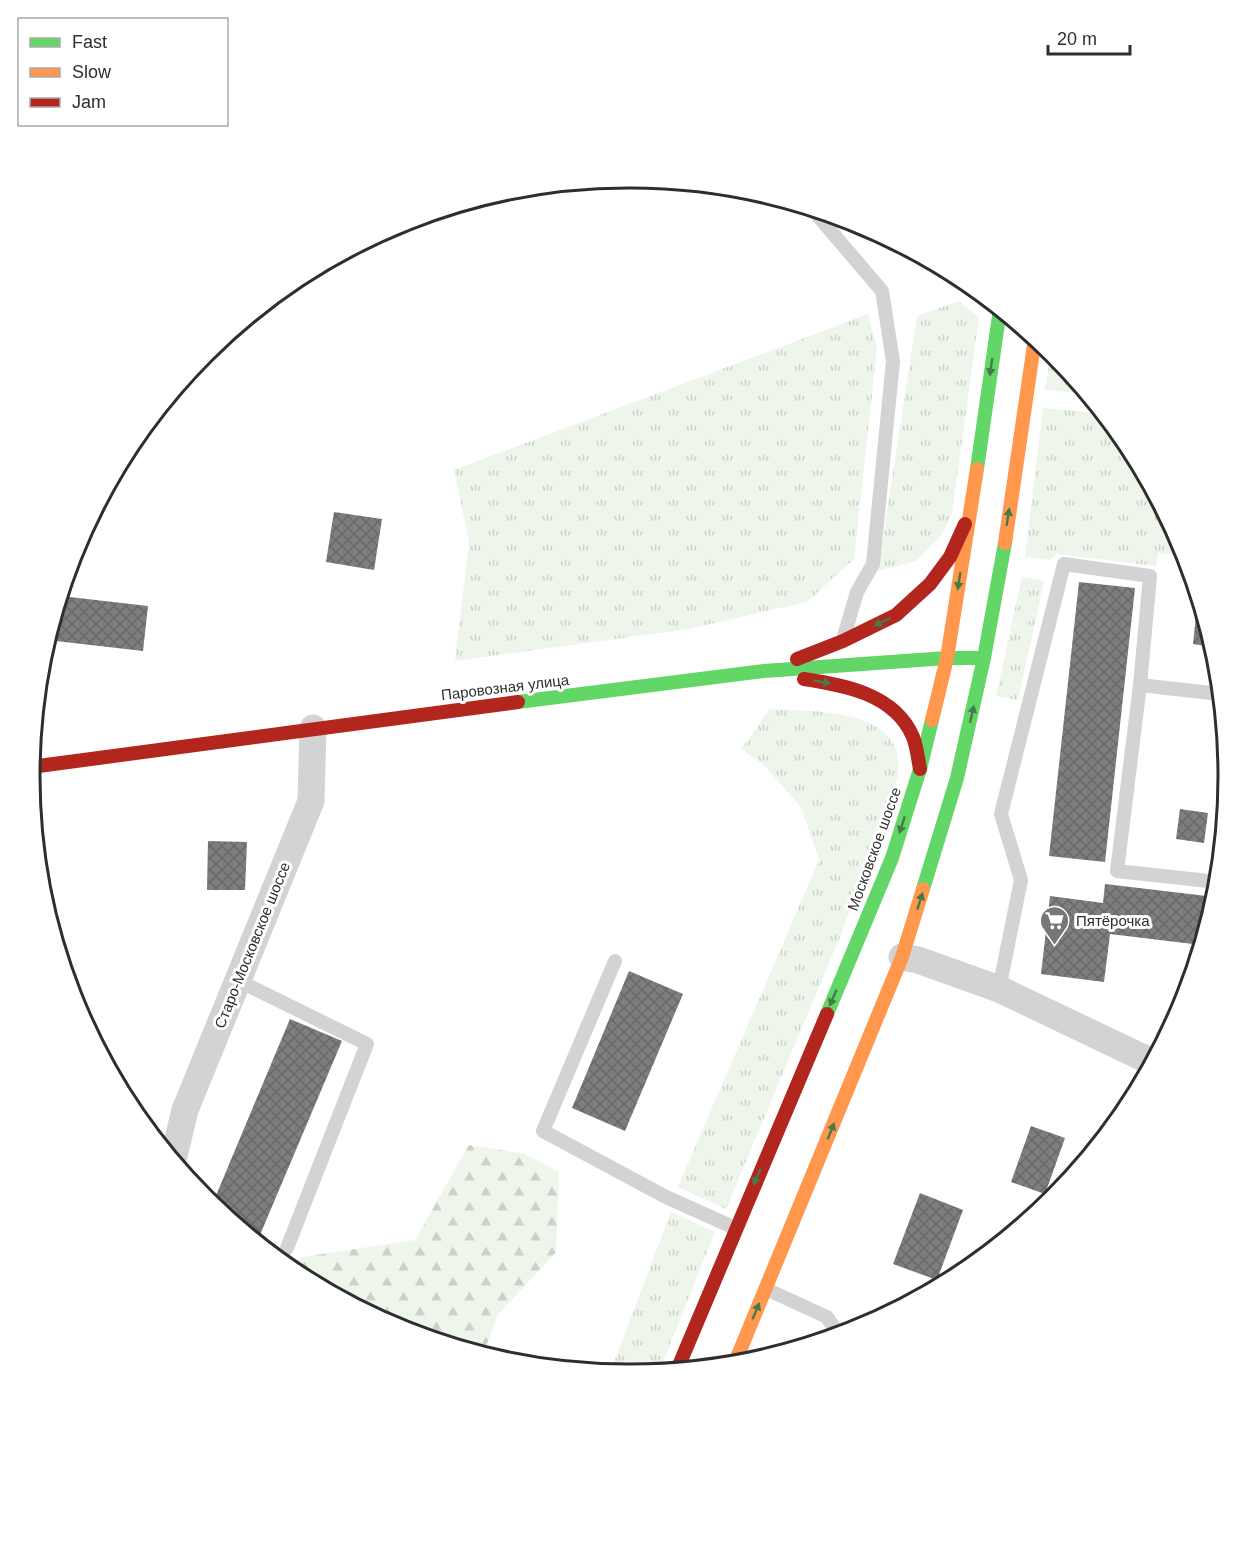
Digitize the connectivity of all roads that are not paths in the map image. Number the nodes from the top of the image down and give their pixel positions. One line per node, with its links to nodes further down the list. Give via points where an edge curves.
1 (822, 220): 5 (lane, via 882,291 893,361 873,564 857,592)
2 (999, 319): 4 (main road, Московское шоссе, one-way to 4)
3 (1033, 349): 7 (main road, one-way to 3)
4 (970, 514): 5 (main road, one-way to 5, via 950,557 930,584 897,615); 6 (main road, Московское шоссе, one-way to 6)
5 (843, 641): 8 (main road)
6 (947, 658): 7 (main road, Паровозная улица); 8 (main road, Паровозная улица); 13 (main road, Московское шоссе)
7 (984, 658): 15 (main road, one-way to 7, via 957,778)
8 (764, 671): 11 (main road, Паровозная улица); 13 (main road, one-way to 13, via 842,686 877,698 914,737)
9 (1140, 685): 10 (lane); 14 (lane, via 1117,871); 18 (lane, via 1150,576 1064,564 1001,813 1021,880)
10 (1211, 693)
11 (313, 728): 12 (main road, Паровозная улица); 17 (street, Старо-Московское шоссе, via 311,801)
12 (41, 766)
13 (920, 769): 21 (main road, Московское шоссе, one-way to 21, via 892,858)
14 (1208, 881)
15 (902, 957): 18 (street); 23 (main road, one-way to 15)
16 (615, 961): 21 (lane, via 543,1131 666,1197)
17 (237, 981): 20 (street, Старо-Московское шоссе, via 185,1110); 22 (lane, via 367,1044)
18 (999, 990): 19 (street)
19 (1145, 1059)
20 (175, 1150)
21 (735, 1228): 26 (main road, Московское шоссе)
22 (287, 1248)
23 (766, 1289): 24 (lane, via 827,1317); 25 (main road, one-way to 23)
24 (833, 1327)
25 (739, 1354)
26 (680, 1362)

